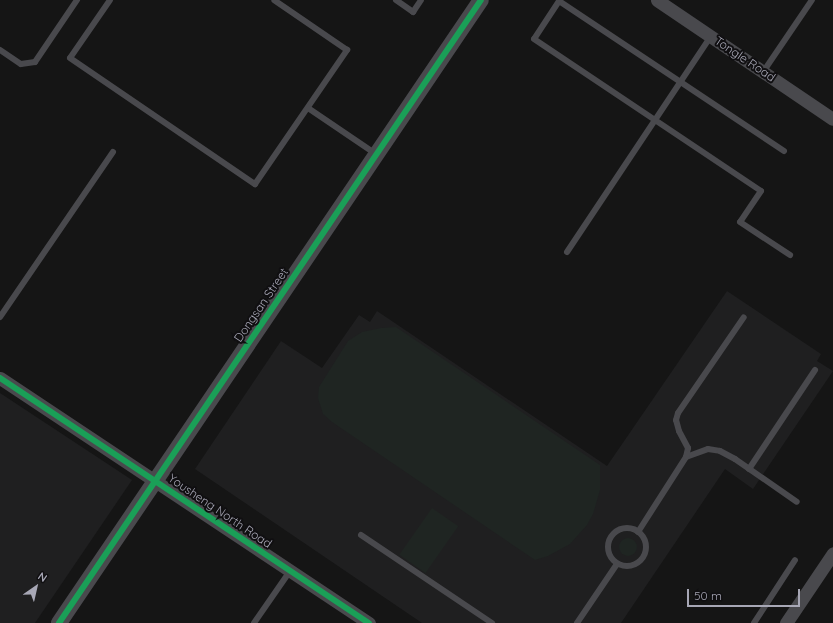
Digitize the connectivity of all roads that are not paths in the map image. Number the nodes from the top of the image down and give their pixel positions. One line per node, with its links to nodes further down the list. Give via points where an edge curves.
1 (77, 0): 10 (lane, via 35,62 21,64)
2 (110, 0): 13 (lane, via 70,58 255,184)
3 (274, 0): 13 (lane, via 347,50)
4 (396, 0): 5 (lane, via 413,12)
5 (421, 0)
6 (482, 0): 18 (street, Dongsan Street)
7 (657, 0): 9 (street, Tongle Road)
8 (812, 0): 11 (lane)
9 (710, 36): 11 (street, Tongle Road); 12 (lane)
10 (0, 50)
11 (763, 72): 14 (street, Tongle Road)
12 (680, 82): 15 (lane); 15 (lane, via 559,1 534,39); 16 (lane)
13 (308, 108): 18 (lane)
14 (833, 119)
15 (655, 120): 19 (lane); 20 (lane, via 761,191 740,222)
16 (784, 151)
17 (113, 152): 21 (lane)
18 (376, 155): 27 (street, Dongsan Street)
19 (567, 252)
20 (790, 255)
21 (0, 317)
22 (744, 317): 25 (lane, via 678,413 678,431 688,448)
23 (815, 370): 26 (lane)
24 (0, 378): 27 (street, Yousheng North Road)
25 (686, 457): 26 (lane, via 708,449 720,451); 29 (lane)
26 (749, 469): 28 (lane)
27 (155, 481): 34 (street, Yousheng North Road); 35 (street, Dongsan Street)
28 (797, 502)
29 (638, 532): 33 (lane, via 647,545 643,558 633,566); 33 (lane, via 622,528 611,536 609,556)
30 (361, 536): 38 (lane)
31 (833, 553): 41 (street)
32 (795, 560): 40 (lane)
33 (617, 564): 39 (lane)
34 (290, 571): 36 (lane); 37 (street, Yousheng North Road)
35 (59, 623)
36 (254, 623)
37 (369, 623)
38 (492, 623)
39 (577, 623)
40 (754, 623)
41 (786, 623)

